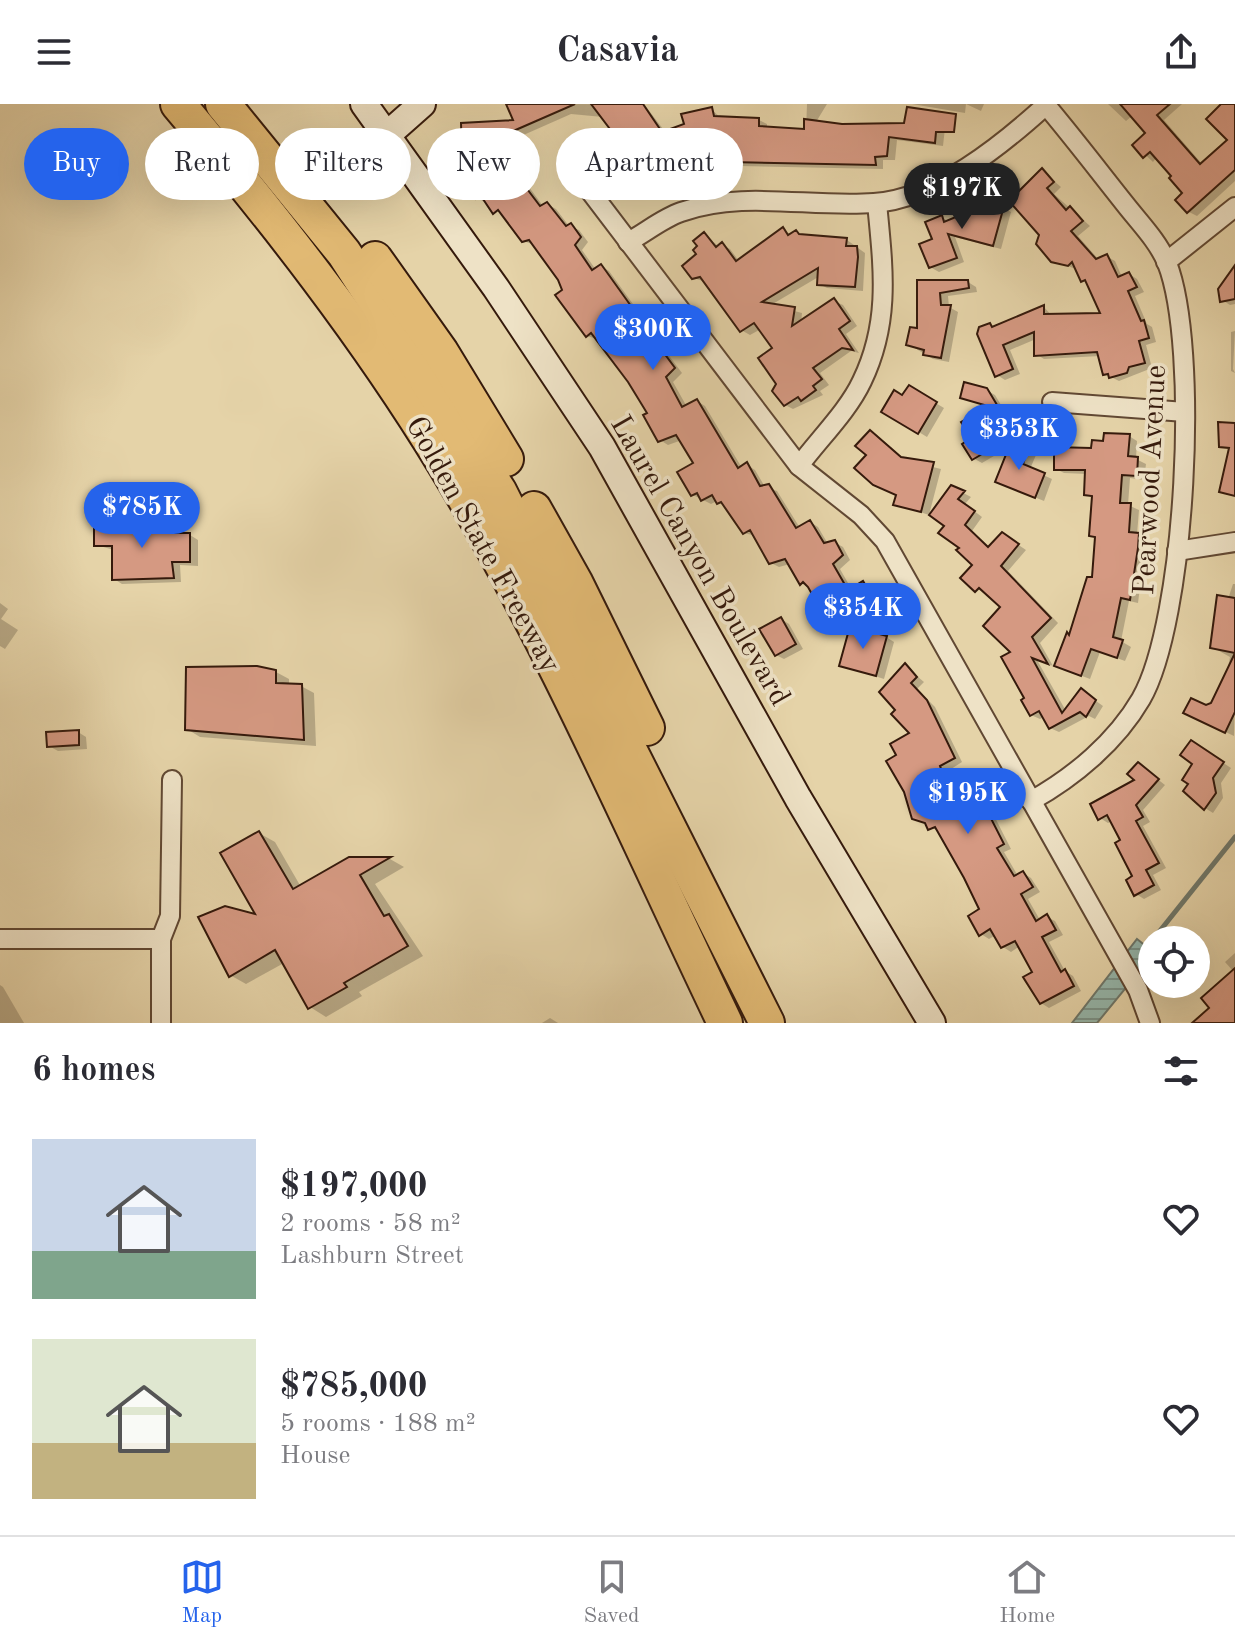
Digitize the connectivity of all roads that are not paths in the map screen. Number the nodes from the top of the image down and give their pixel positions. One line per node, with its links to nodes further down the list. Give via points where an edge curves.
1 (178, 104): 26 (highway, Golden State Freeway, via 261,202 347,317 444,464 519,595)
2 (201, 104): 27 (highway, via 342,277 448,435 623,763)
3 (223, 104): 28 (highway, via 344,253 499,491)
4 (253, 104): 29 (highway, Golden State Freeway, via 380,265 490,431 575,582)
5 (364, 104): 8 (main road, Laurel Canyon Boulevard)
6 (422, 104): 9 (main road)
7 (1045, 104): 12 (street, via 1002,146 936,185); 15 (street, Pearwood Avenue)
8 (382, 128)
9 (395, 128)
10 (411, 169): 30 (main road, Laurel Canyon Boulevard, via 602,447 798,798)
11 (596, 200): 14 (street)
12 (877, 203): 14 (street, via 729,200 679,212); 18 (street, via 886,289 876,344 861,384)
13 (1235, 207): 15 (street)
14 (628, 242): 18 (street)
15 (1166, 262): 17 (street, Pearwood Avenue, via 1182,318)
16 (1052, 402): 17 (street)
17 (1185, 412): 20 (street, Pearwood Avenue)
18 (799, 466): 22 (street, via 885,541)
19 (1235, 542): 20 (street)
20 (1177, 551): 22 (street, Pearwood Avenue, via 1166,631 1142,698 1109,742)
21 (172, 780): 24 (street, via 170,916)
22 (1031, 801): 31 (street, via 1138,990)
23 (0, 939): 24 (street)
24 (161, 939): 25 (street)
25 (161, 1023)
26 (725, 1023)
27 (745, 1023)
28 (767, 1023)
29 (792, 1023)
30 (932, 1023)
31 (1150, 1023)

